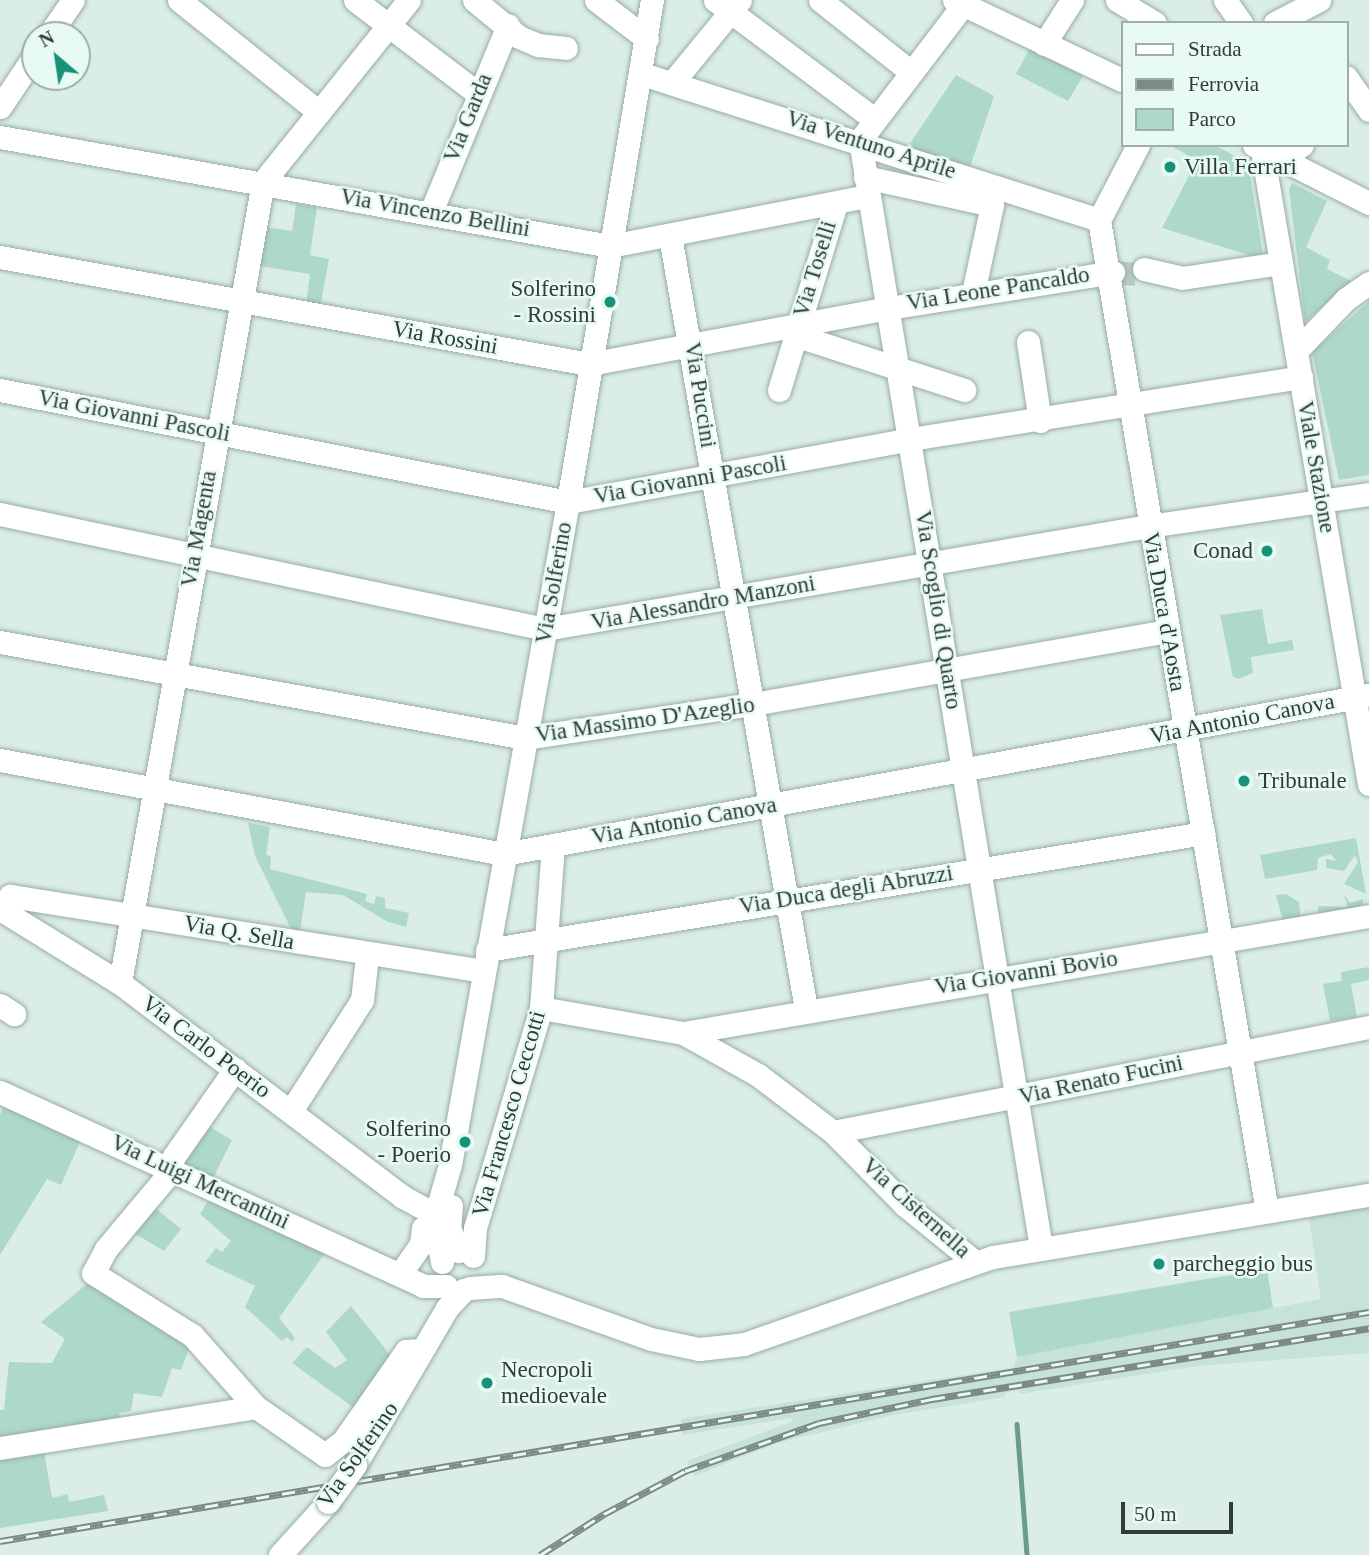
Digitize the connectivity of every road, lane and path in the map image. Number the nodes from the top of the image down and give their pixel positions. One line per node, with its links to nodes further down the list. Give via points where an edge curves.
1 (73, 0): 15 (street)
2 (179, 0): 33 (street)
3 (355, 0): 20 (street)
4 (409, 0): 20 (street, Via Magenta)
5 (474, 0): 19 (street)
6 (596, 0): 21 (street)
7 (652, 0): 21 (street, Via Solferino)
8 (820, 0): 24 (street)
9 (1072, 0): 22 (street)
10 (1117, 0): 16 (street)
11 (1225, 0): 17 (street)
12 (959, 2): 22 (street); 24 (street)
13 (729, 4): 29 (street); 34 (street)
14 (1306, 8): 18 (street)
15 (59, 21)
16 (1152, 21)
17 (1240, 21)
18 (1279, 21)
19 (508, 25): 23 (street, via 538,45); 30 (street, Via Garda)
20 (388, 26): 30 (street); 33 (street, Via Magenta)
21 (647, 39): 25 (street, Via Solferino)
22 (1044, 44): 27 (street)
23 (566, 48)
24 (911, 72): 34 (street)
25 (642, 74): 29 (street, Via Ventuno Aprile); 47 (street, Via Solferino)
26 (21, 76): 31 (street)
27 (1120, 79)
28 (1348, 81): 32 (street)
29 (672, 83): 36 (street, Via Ventuno Aprile)
30 (477, 93): 44 (street, Via Garda)
31 (0, 107)
32 (1362, 107)
33 (319, 112): 40 (street, Via Magenta)
34 (874, 119): 36 (street)
35 (0, 137): 40 (street, Via Vincenzo Bellini)
36 (860, 141): 41 (street, Via Scoglio di Quarto); 45 (street, Via Ventuno Aprile)
37 (1137, 147): 45 (street)
38 (1290, 147): 39 (street)
39 (1266, 151): 42 (street); 49 (street, Viale Stazione)
40 (263, 182): 44 (street, Via Vincenzo Bellini); 54 (street, Via Magenta)
41 (867, 187): 43 (street, Via Vincenzo Bellini); 53 (street, via 992,205); 55 (street, Via Scoglio di Quarto)
42 (1369, 203)
43 (836, 204): 46 (street, Via Vincenzo Bellini); 56 (street, Via Toselli)
44 (431, 212): 47 (street, Via Vincenzo Bellini)
45 (1099, 220): 50 (street, Via Duca d'Aosta)
46 (670, 236): 47 (street, Via Vincenzo Bellini); 58 (street, Via Puccini)
47 (610, 246): 60 (street, Via Solferino)
48 (0, 257): 54 (street, Via Rossini)
49 (1280, 263): 51 (street, via 1182,278); 59 (street, Viale Stazione)
50 (1110, 269): 53 (street, Via Leone Pancaldo); 66 (street, Via Duca d'Aosta)
51 (1151, 273)
52 (1369, 283): 59 (street, via 1346,299)
53 (973, 293): 55 (street, Via Leone Pancaldo)
54 (239, 302): 60 (street, Via Rossini); 68 (street, Via Magenta)
55 (889, 308): 56 (street, Via Rossini); 61 (street, Via Scoglio di Quarto)
56 (797, 329): 58 (street, Via Rossini); 61 (street, Via Toselli); 64 (street, Via Toselli)
57 (1028, 342): 67 (street)
58 (692, 344): 60 (street, Via Rossini); 70 (street, Via Puccini)
59 (1296, 351): 62 (street, Viale Stazione)
60 (589, 364): 73 (street, Via Solferino)
61 (898, 369): 65 (street, Via Toselli); 69 (street, Via Scoglio di Quarto)
62 (1301, 377): 66 (street, Via Giovanni Pascoli); 72 (street, Viale Stazione)
63 (0, 390): 68 (street, Via Giovanni Pascoli)
64 (779, 390)
65 (964, 390)
66 (1128, 405): 67 (street, Via Giovanni Pascoli); 75 (street, Via Duca d'Aosta)
67 (1040, 421): 69 (street, Via Giovanni Pascoli)
68 (216, 433): 73 (street, Via Giovanni Pascoli); 76 (street, Via Magenta)
69 (910, 439): 70 (street, Via Giovanni Pascoli); 77 (street, Via Scoglio di Quarto)
70 (713, 476): 73 (street, Via Giovanni Pascoli); 78 (street, Via Puccini)
71 (1369, 494): 72 (street, Via Alessandro Manzoni)
72 (1322, 501): 75 (street, Via Alessandro Manzoni); 84 (street, Viale Stazione)
73 (568, 502): 79 (street, Via Solferino)
74 (0, 514): 76 (street, Via Alessandro Manzoni)
75 (1149, 526): 77 (street, Via Alessandro Manzoni); 80 (street, Via Duca d'Aosta)
76 (194, 557): 79 (street, Via Alessandro Manzoni); 83 (street, Via Magenta)
77 (932, 563): 78 (street, Via Alessandro Manzoni); 82 (street, Via Scoglio di Quarto)
78 (734, 598): 79 (street, Via Alessandro Manzoni); 85 (street, Via Puccini)
79 (545, 629): 87 (street, Via Solferino)
80 (1167, 631): 82 (street, Via Massimo D'Azeglio); 86 (street, Via Duca d'Aosta)
81 (0, 642): 83 (street, Via Massimo D'Azeglio)
82 (947, 671): 85 (street, Via Massimo D'Azeglio); 89 (street, Via Scoglio di Quarto)
83 (174, 676): 87 (street, Via Massimo D'Azeglio); 91 (street, Via Magenta)
84 (1362, 696): 86 (street, Via Antonio Canova); 90 (street, Viale Stazione)
85 (753, 704): 87 (street, Via Massimo D'Azeglio); 92 (street, Via Puccini)
86 (1185, 730): 89 (street, Via Antonio Canova); 93 (street, Via Duca d'Aosta)
87 (525, 738): 95 (street, Via Solferino)
88 (0, 760): 91 (street, Via Antonio Canova)
89 (963, 768): 92 (street, Via Antonio Canova); 96 (street, Via Scoglio di Quarto)
90 (1369, 784)
91 (154, 790): 95 (street, Via Antonio Canova); 99 (street, Via Magenta)
92 (771, 806): 94 (street, Via Antonio Canova); 97 (street, Via Puccini)
93 (1204, 833): 96 (street, Via Duca degli Abruzzi); 102 (street, Via Duca d'Aosta)
94 (553, 845): 95 (street, Via Antonio Canova); 101 (street, Via Francesco Ceccotti)
95 (504, 854): 104 (street, Via Solferino)
96 (979, 868): 97 (street, Via Duca degli Abruzzi); 105 (street, Via Scoglio di Quarto)
97 (787, 899): 101 (street, Via Duca degli Abruzzi); 108 (street, Via Puccini)
98 (0, 910): 99 (street, Via Q. Sella, via 10,896); 106 (street, Via Carlo Poerio)
99 (133, 914): 103 (street, Via Q. Sella); 106 (street, Via Magenta)
100 (1369, 916): 102 (street, Via Giovanni Bovio)
101 (546, 941): 104 (street, Via Duca degli Abruzzi); 107 (street, Via Francesco Ceccotti)
102 (1222, 941): 105 (street, Via Giovanni Bovio); 111 (street, Via Duca d'Aosta)
103 (367, 956): 104 (street, Via Q. Sella); 115 (street, via 362,1000)
104 (485, 960): 120 (street, Via Solferino, via 450,1165 454,1184)
105 (998, 978): 108 (street, Via Giovanni Bovio); 114 (street, Via Scoglio di Quarto)
106 (120, 983): 112 (street, Via Carlo Poerio)
107 (541, 1008): 110 (street, Via Cisternella); 124 (street, Via Francesco Ceccotti, via 475,1228)
108 (806, 1009): 110 (street, Via Giovanni Bovio)
109 (1369, 1027): 111 (street, Via Renato Fucini)
110 (683, 1033): 116 (street, Via Cisternella, via 758,1075)
111 (1236, 1052): 114 (street, Via Renato Fucini); 119 (street, Via Duca d'Aosta)
112 (235, 1069): 115 (street, Via Carlo Poerio); 117 (street)
113 (0, 1092): 117 (street, Via Luigi Mercantini)
114 (1018, 1098): 116 (street, Via Renato Fucini); 122 (street, Via Scoglio di Quarto)
115 (291, 1111): 120 (street, Via Carlo Poerio)
116 (833, 1132): 121 (street, Via Cisternella, via 905,1205)
117 (170, 1167): 125 (street, Via Luigi Mercantini); 128 (street, via 106,1249 93,1273 192,1335)
118 (1369, 1195): 119 (street, Via Cisternella)
119 (1267, 1211): 122 (street, Via Cisternella)
120 (436, 1222): 124 (street, Via Carlo Poerio); 125 (street, Via Solferino)
121 (956, 1246): 123 (street, Via Cisternella); 126 (street)
122 (1041, 1248): 123 (street, Via Cisternella)
123 (975, 1262): 126 (street)
124 (456, 1270): 125 (street, Via Luigi Mercantini, via 423,1286); 126 (street, Via Luigi Mercantini, via 650,1339 699,1349 744,1344); 127 (street, Via Solferino, via 447,1308)
125 (400, 1274)
126 (896, 1290)
127 (422, 1348): 128 (street, via 406,1351 343,1441 325,1455); 130 (street, Via Solferino, bridge, via 402,1391 355,1465)
128 (256, 1407): 129 (street)
129 (0, 1448)
130 (280, 1555)

